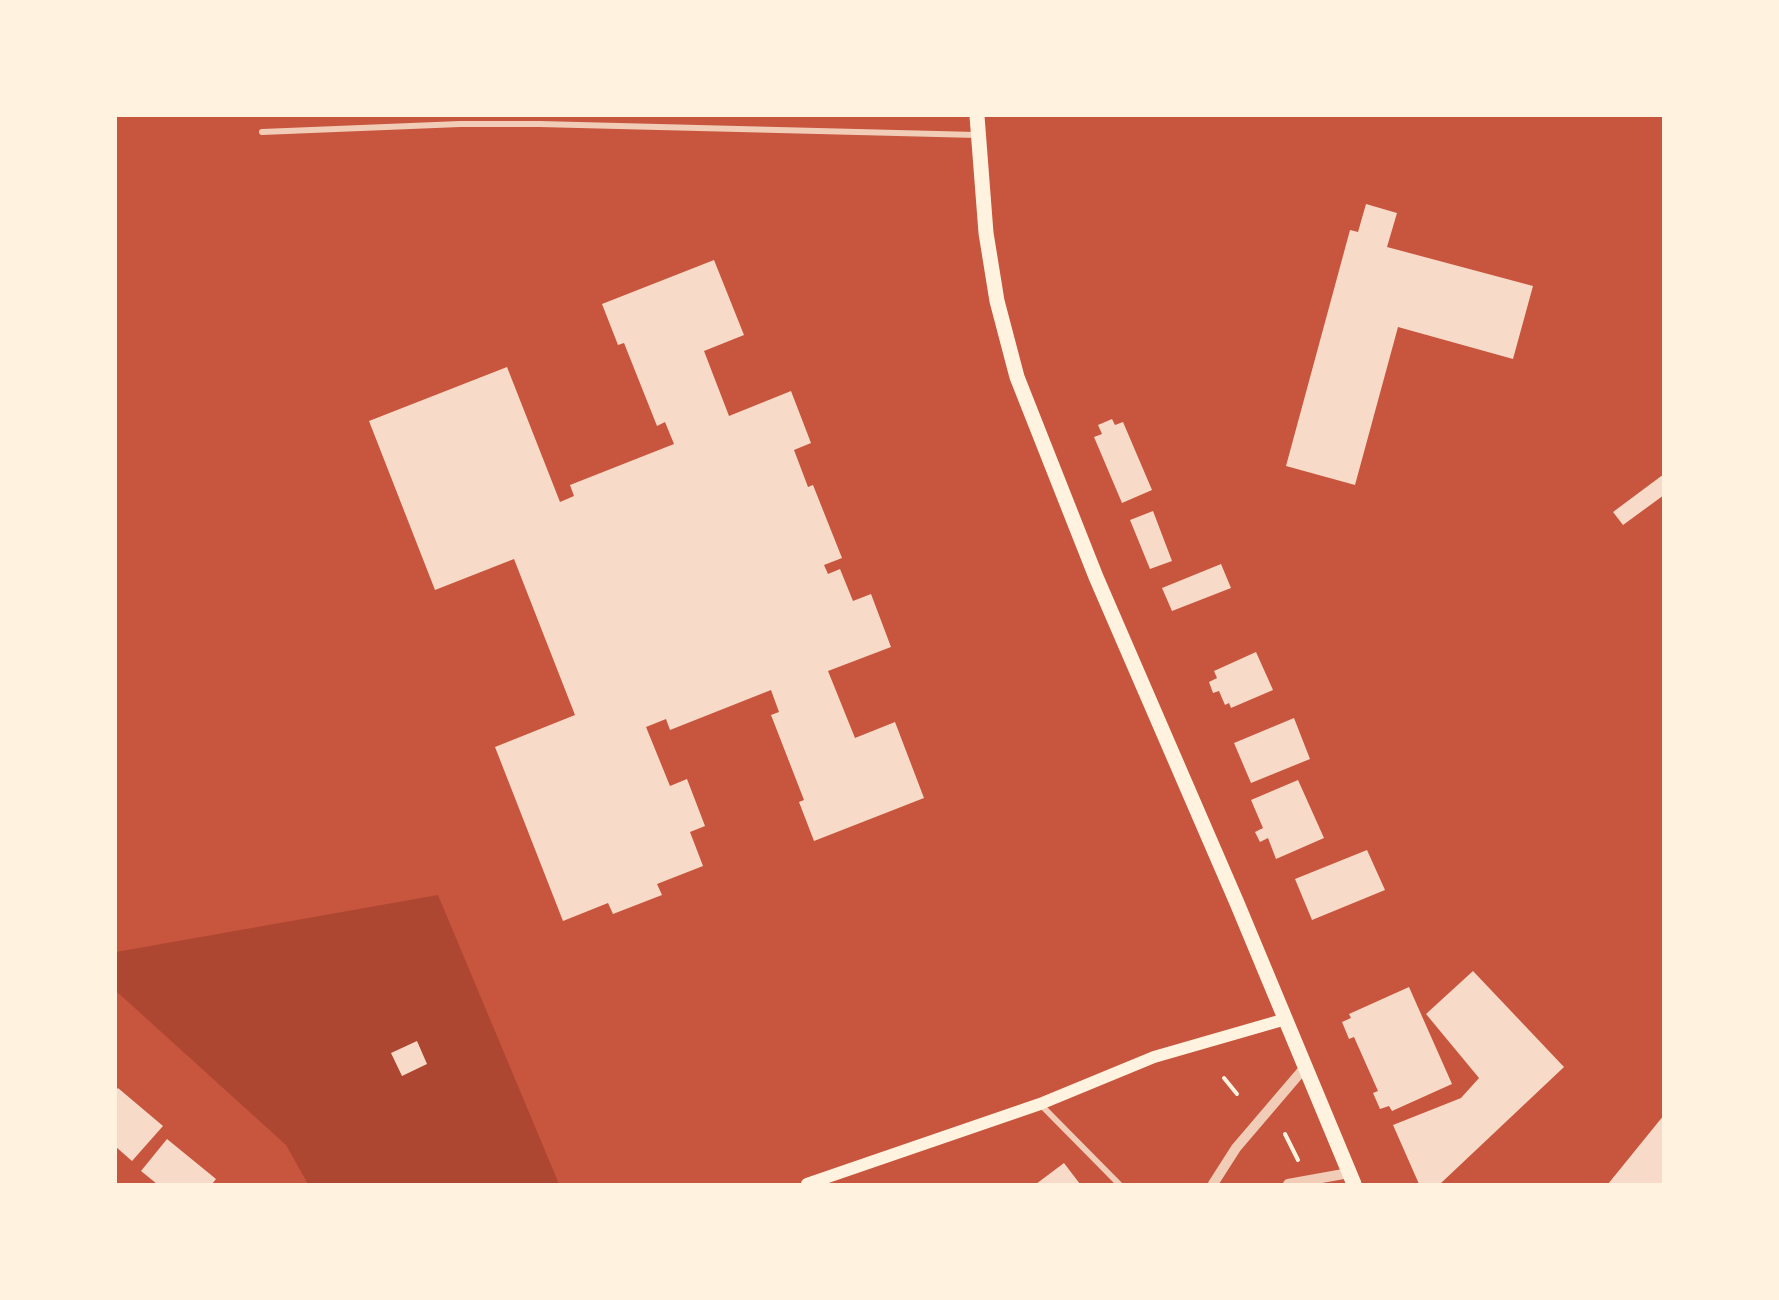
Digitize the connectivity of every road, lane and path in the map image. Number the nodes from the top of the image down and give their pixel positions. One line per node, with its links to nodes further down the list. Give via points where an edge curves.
1 (977, 116): 3 (main road)
2 (262, 132): 3 (street, via 539,124)
3 (977, 135): 4 (main road, via 995,290 1017,377 1096,577)
4 (1286, 1018): 5 (main road); 8 (main road, via 1154,1057)
5 (1306, 1066): 11 (main road); 14 (street, via 1236,1148)
6 (1224, 1078): 7 (path)
7 (1237, 1094)
8 (1040, 1104): 12 (main road); 13 (street)
9 (1285, 1134): 10 (path)
10 (1300, 1167)
11 (1352, 1179): 15 (street)
12 (807, 1185)
13 (1119, 1185)
14 (1213, 1185)
15 (1288, 1185)

